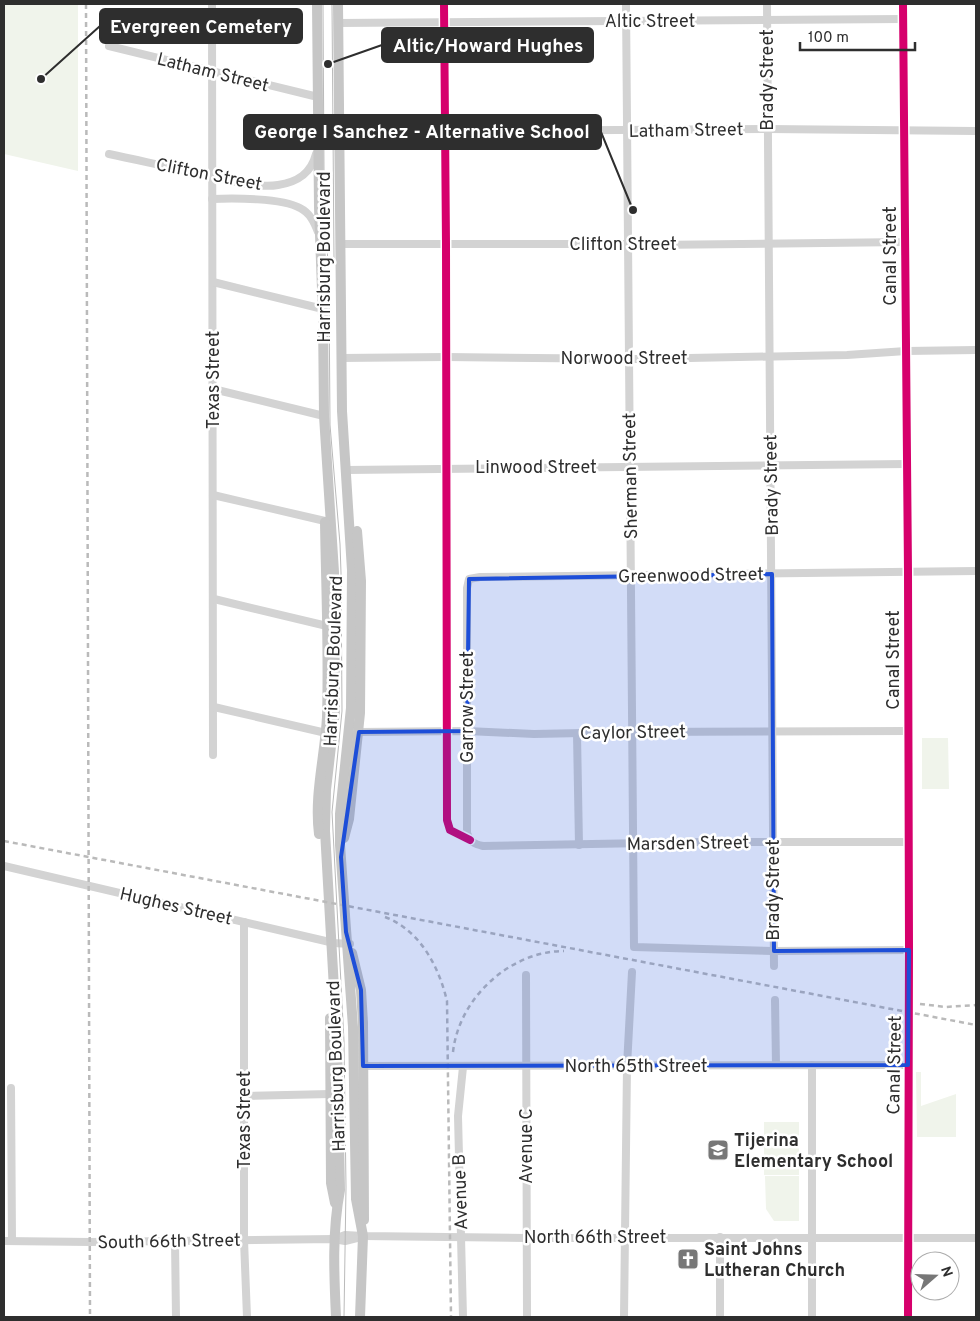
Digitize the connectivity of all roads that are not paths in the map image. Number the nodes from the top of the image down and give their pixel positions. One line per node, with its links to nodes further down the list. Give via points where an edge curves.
1 (212, 4): 12 (street, Texas Street)
2 (317, 4): 13 (main road, Harrisburg Boulevard)
3 (338, 4): 10 (main road, Harrisburg Boulevard)
4 (626, 4): 9 (street, Sherman Street)
5 (767, 4): 8 (street, Brady Street)
6 (903, 4): 7 (street, Canal Street)
7 (903, 19): 8 (street, Altic Street); 16 (street, Canal Street)
8 (767, 20): 9 (street, Altic Street); 14 (street, Brady Street)
9 (626, 21): 10 (street, Altic Street); 15 (street, Sherman Street)
10 (338, 23): 19 (main road, Harrisburg Boulevard)
11 (109, 46): 12 (street, Latham Street)
12 (212, 72): 13 (street, Latham Street); 22 (street, Texas Street)
13 (318, 97): 18 (main road, Harrisburg Boulevard)
14 (768, 129): 15 (street, Latham Street); 16 (street, Latham Street); 26 (street, Brady Street)
15 (626, 130): 19 (street, Latham Street); 28 (street, Sherman Street)
16 (904, 130): 17 (street, Latham Street); 25 (street, Canal Street)
17 (976, 131)
18 (318, 132): 19 (street, Latham Street, via 332,135); 20 (main road, Harrisburg Boulevard)
19 (339, 132): 27 (main road, Harrisburg Boulevard)
20 (318, 145): 22 (street, Clifton Street, via 308,172 294,181 276,186); 24 (main road, Harrisburg Boulevard)
21 (108, 154): 22 (street, Clifton Street)
22 (212, 177): 23 (street, Texas Street)
23 (212, 198): 24 (street, Clifton Street, via 288,203 302,208 314,220); 29 (street, Texas Street)
24 (320, 240): 30 (main road, Harrisburg Boulevard)
25 (906, 242): 26 (street, Clifton Street); 32 (street, Canal Street)
26 (769, 243): 28 (street, Clifton Street); 33 (street, Brady Street)
27 (340, 244): 28 (street, Clifton Street); 34 (main road, Harrisburg Boulevard)
28 (627, 244): 35 (street, Sherman Street)
29 (213, 282): 30 (street); 36 (street, Texas Street)
30 (323, 309): 37 (main road, Harrisburg Boulevard)
31 (976, 350): 32 (street, Norwood Street)
32 (906, 351): 33 (street, Norwood Street); 38 (street, Canal Street)
33 (769, 356): 35 (street, Norwood Street); 40 (street, Brady Street)
34 (341, 358): 35 (street, Norwood Street); 41 (main road, Harrisburg Boulevard)
35 (629, 359): 39 (street, Sherman Street)
36 (213, 389): 37 (street); 42 (street, Texas Street)
37 (324, 416): 43 (main road); 87 (main road, Harrisburg Boulevard, via 334,572 335,711 325,821 338,1062 340,1190)
38 (907, 464): 40 (street, Linwood Street); 45 (street, Canal Street)
39 (629, 466): 40 (street, Linwood Street); 41 (street, Linwood Street); 47 (street, Sherman Street)
40 (771, 466): 46 (street, Brady Street)
41 (346, 470): 54 (main road, via 357,528 360,566); 77 (main road, Harrisburg Boulevard, via 352,570 352,708 340,814 340,845)
42 (213, 495): 43 (street); 49 (street, Texas Street)
43 (325, 521): 50 (main road)
44 (976, 571): 45 (street, Greenwood Street)
45 (908, 572): 46 (street, Greenwood Street); 53 (street, Canal Street)
46 (772, 574): 47 (street, Greenwood Street); 52 (street, Brady Street)
47 (631, 576): 48 (street, Greenwood Street); 56 (street, Sherman Street)
48 (474, 579): 55 (street, Garrow Street, via 469,579 467,588)
49 (214, 599): 50 (street); 51 (street, Texas Street)
50 (327, 626): 57 (main road)
51 (214, 707): 57 (street); 59 (street, Texas Street)
52 (772, 731): 53 (street, Caylor Street); 56 (street, Caylor Street); 63 (street, Brady Street)
53 (908, 731): 64 (street, Canal Street)
54 (359, 732): 55 (street, Caylor Street); 61 (main road)
55 (468, 732): 58 (street, Caylor Street); 62 (street, Garrow Street)
56 (632, 732): 58 (street, Caylor Street); 65 (street, Sherman Street)
57 (326, 733): 60 (main road, via 317,811)
58 (577, 734): 66 (street)
59 (213, 755)
60 (320, 838): 61 (main road); 69 (main road, via 334,880)
61 (344, 838): 70 (main road, via 342,904)
62 (470, 840): 66 (street, Marsden Street, via 483,846)
63 (773, 842): 64 (street, Marsden Street); 65 (street, Marsden Street); 72 (street, Brady Street)
64 (908, 842): 71 (street, Canal Street)
65 (632, 844): 66 (street, Marsden Street); 72 (street, Sherman Street, via 634,948)
66 (579, 845)
67 (4, 866): 68 (street, Hughes Street)
68 (244, 922): 69 (street, Hughes Street); 86 (street, Texas Street)
69 (334, 943): 70 (street, Hughes Street); 85 (main road, via 329,975)
70 (350, 944): 77 (main road, via 363,1024)
71 (909, 950): 72 (street); 80 (street, Canal Street)
72 (774, 951): 73 (street, Brady Street)
73 (774, 966)
74 (632, 972): 83 (street)
75 (526, 975): 82 (street, Avenue C)
76 (775, 1000): 78 (street)
77 (359, 1064): 81 (street, North 65th Street); 88 (main road, via 365,1205)
78 (776, 1065): 79 (street, North 65th Street); 83 (street, North 65th Street)
79 (812, 1065): 80 (street, North 65th Street); 93 (street)
80 (908, 1065): 94 (street, Canal Street)
81 (463, 1066): 82 (street, North 65th Street); 89 (street, Avenue B, via 458,1116)
82 (526, 1066): 83 (street, North 65th Street); 91 (street, Avenue C)
83 (627, 1066): 92 (street)
84 (11, 1088): 98 (street)
85 (330, 1094): 86 (street); 87 (main road, via 331,1183)
86 (244, 1096): 97 (street, Texas Street)
87 (336, 1210): 96 (main road, Harrisburg Boulevard)
88 (363, 1236): 89 (street, North 66th Street); 96 (street, South 66th Street, via 345,1235); 103 (main road)
89 (462, 1237): 91 (street, North 66th Street); 104 (street, Avenue B)
90 (720, 1237): 92 (street, North 66th Street); 93 (street, North 66th Street); 107 (street)
91 (527, 1238): 92 (street, North 66th Street); 105 (street, Avenue C)
92 (624, 1238): 106 (street)
93 (812, 1238): 94 (street, North 66th Street); 108 (street)
94 (908, 1238): 95 (street, North 66th Street); 109 (street, Canal Street)
95 (976, 1238)
96 (334, 1239): 97 (street, South 66th Street); 102 (main road, Harrisburg Boulevard)
97 (244, 1240): 99 (street, South 66th Street); 101 (street, Texas Street)
98 (8, 1241): 99 (street, South 66th Street)
99 (175, 1241): 100 (street)
100 (176, 1317)
101 (247, 1317)
102 (336, 1317)
103 (360, 1317)
104 (463, 1317)
105 (527, 1317)
106 (624, 1317)
107 (720, 1317)
108 (812, 1317)
109 (908, 1317)

